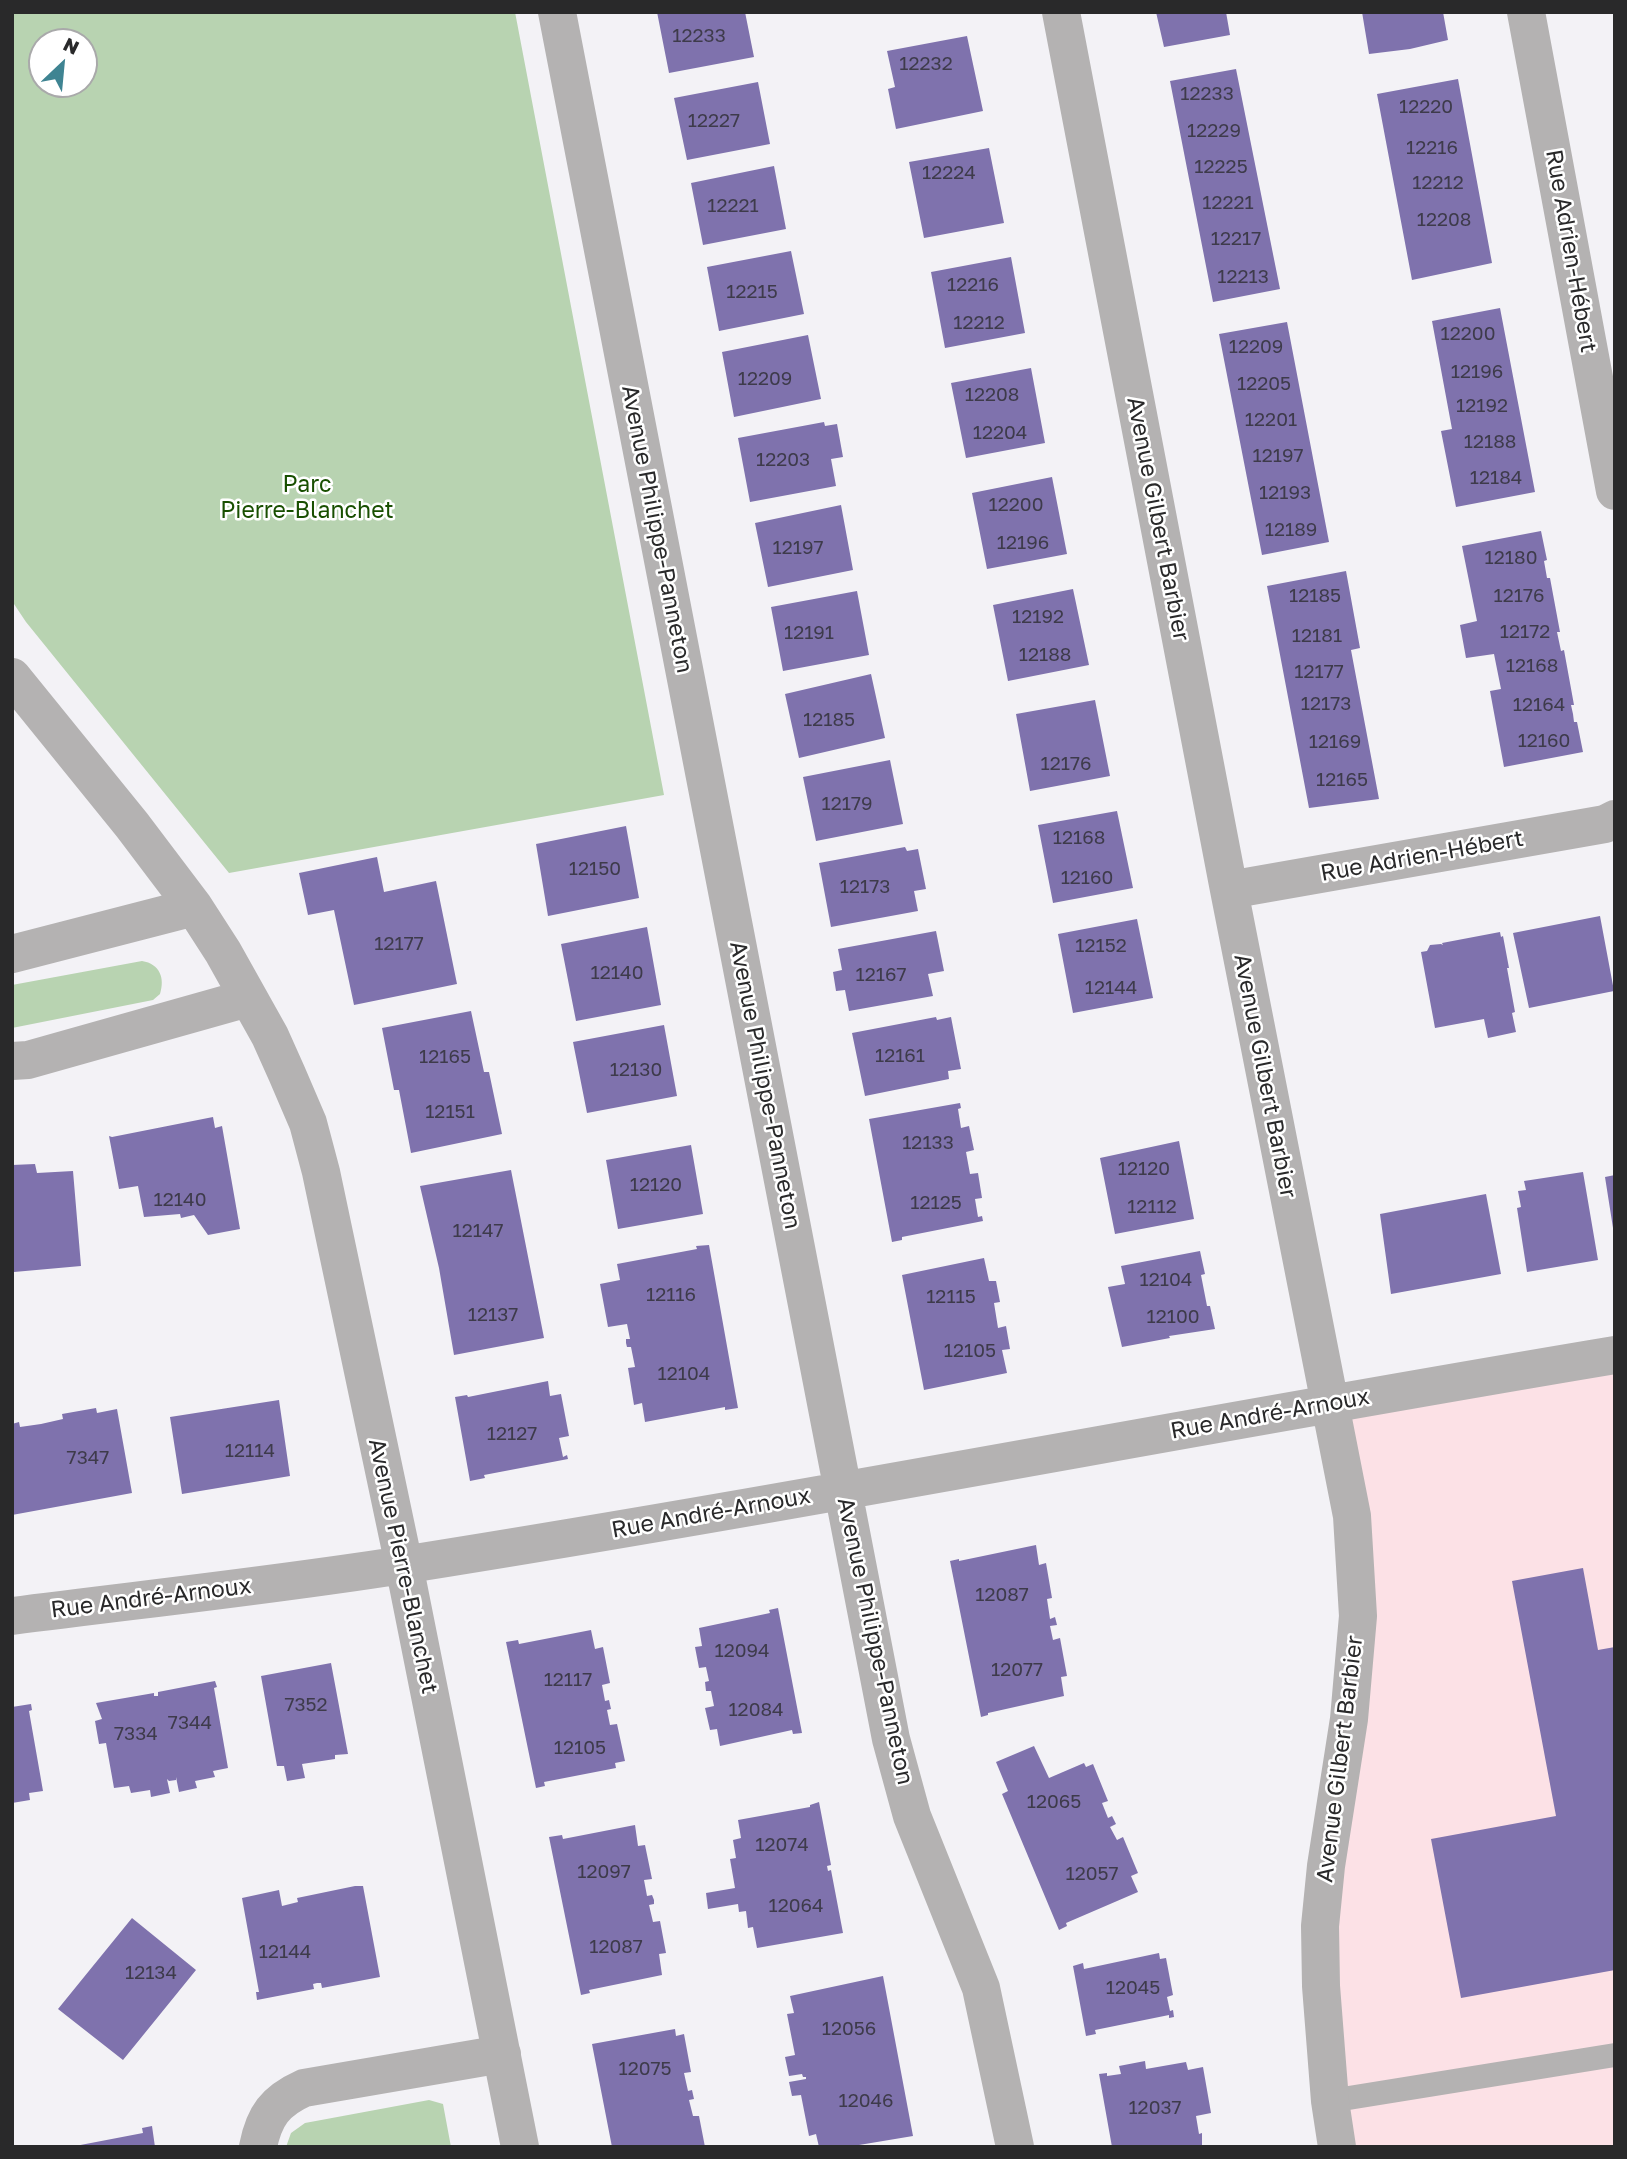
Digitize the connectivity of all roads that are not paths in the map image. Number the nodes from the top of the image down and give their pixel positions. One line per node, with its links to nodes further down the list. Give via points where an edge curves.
1 (556, 12): 14 (street, Avenue Philippe-Panneton)
2 (1061, 12): 7 (street, Avenue Gilbert Barbier)
3 (1526, 12): 4 (street, Rue Adrien-Hébert)
4 (1615, 491)
5 (12, 677): 8 (street, Avenue Pierre-Blanchet)
6 (1615, 820): 7 (street, Rue Adrien-Hébert)
7 (1229, 890): 13 (street, Avenue Gilbert Barbier)
8 (194, 907): 9 (street); 10 (street, Avenue Pierre-Blanchet)
9 (12, 954)
10 (248, 998): 11 (street); 15 (street, Avenue Pierre-Blanchet, via 308,1123)
11 (12, 1061)
12 (1615, 1355): 13 (street, Rue André-Arnoux)
13 (1329, 1403): 14 (street, Rue André-Arnoux); 19 (street, Avenue Gilbert Barbier, via 1352,1516 1358,1616 1349,1719 1320,1926)
14 (844, 1490): 15 (street, Rue André-Arnoux); 22 (street, Avenue Philippe-Panneton, via 891,1739 912,1816 981,1988)
15 (404, 1565): 16 (street, Rue André-Arnoux); 17 (street, Avenue Pierre-Blanchet)
16 (12, 1616)
17 (502, 2054): 20 (street, via 304,2088 284,2097 271,2113); 21 (street, Avenue Pierre-Blanchet)
18 (1615, 2055): 19 (lane)
19 (1330, 2101): 23 (street, Avenue Gilbert Barbier)
20 (258, 2147)
21 (520, 2147)
22 (1015, 2147)
23 (1337, 2147)

